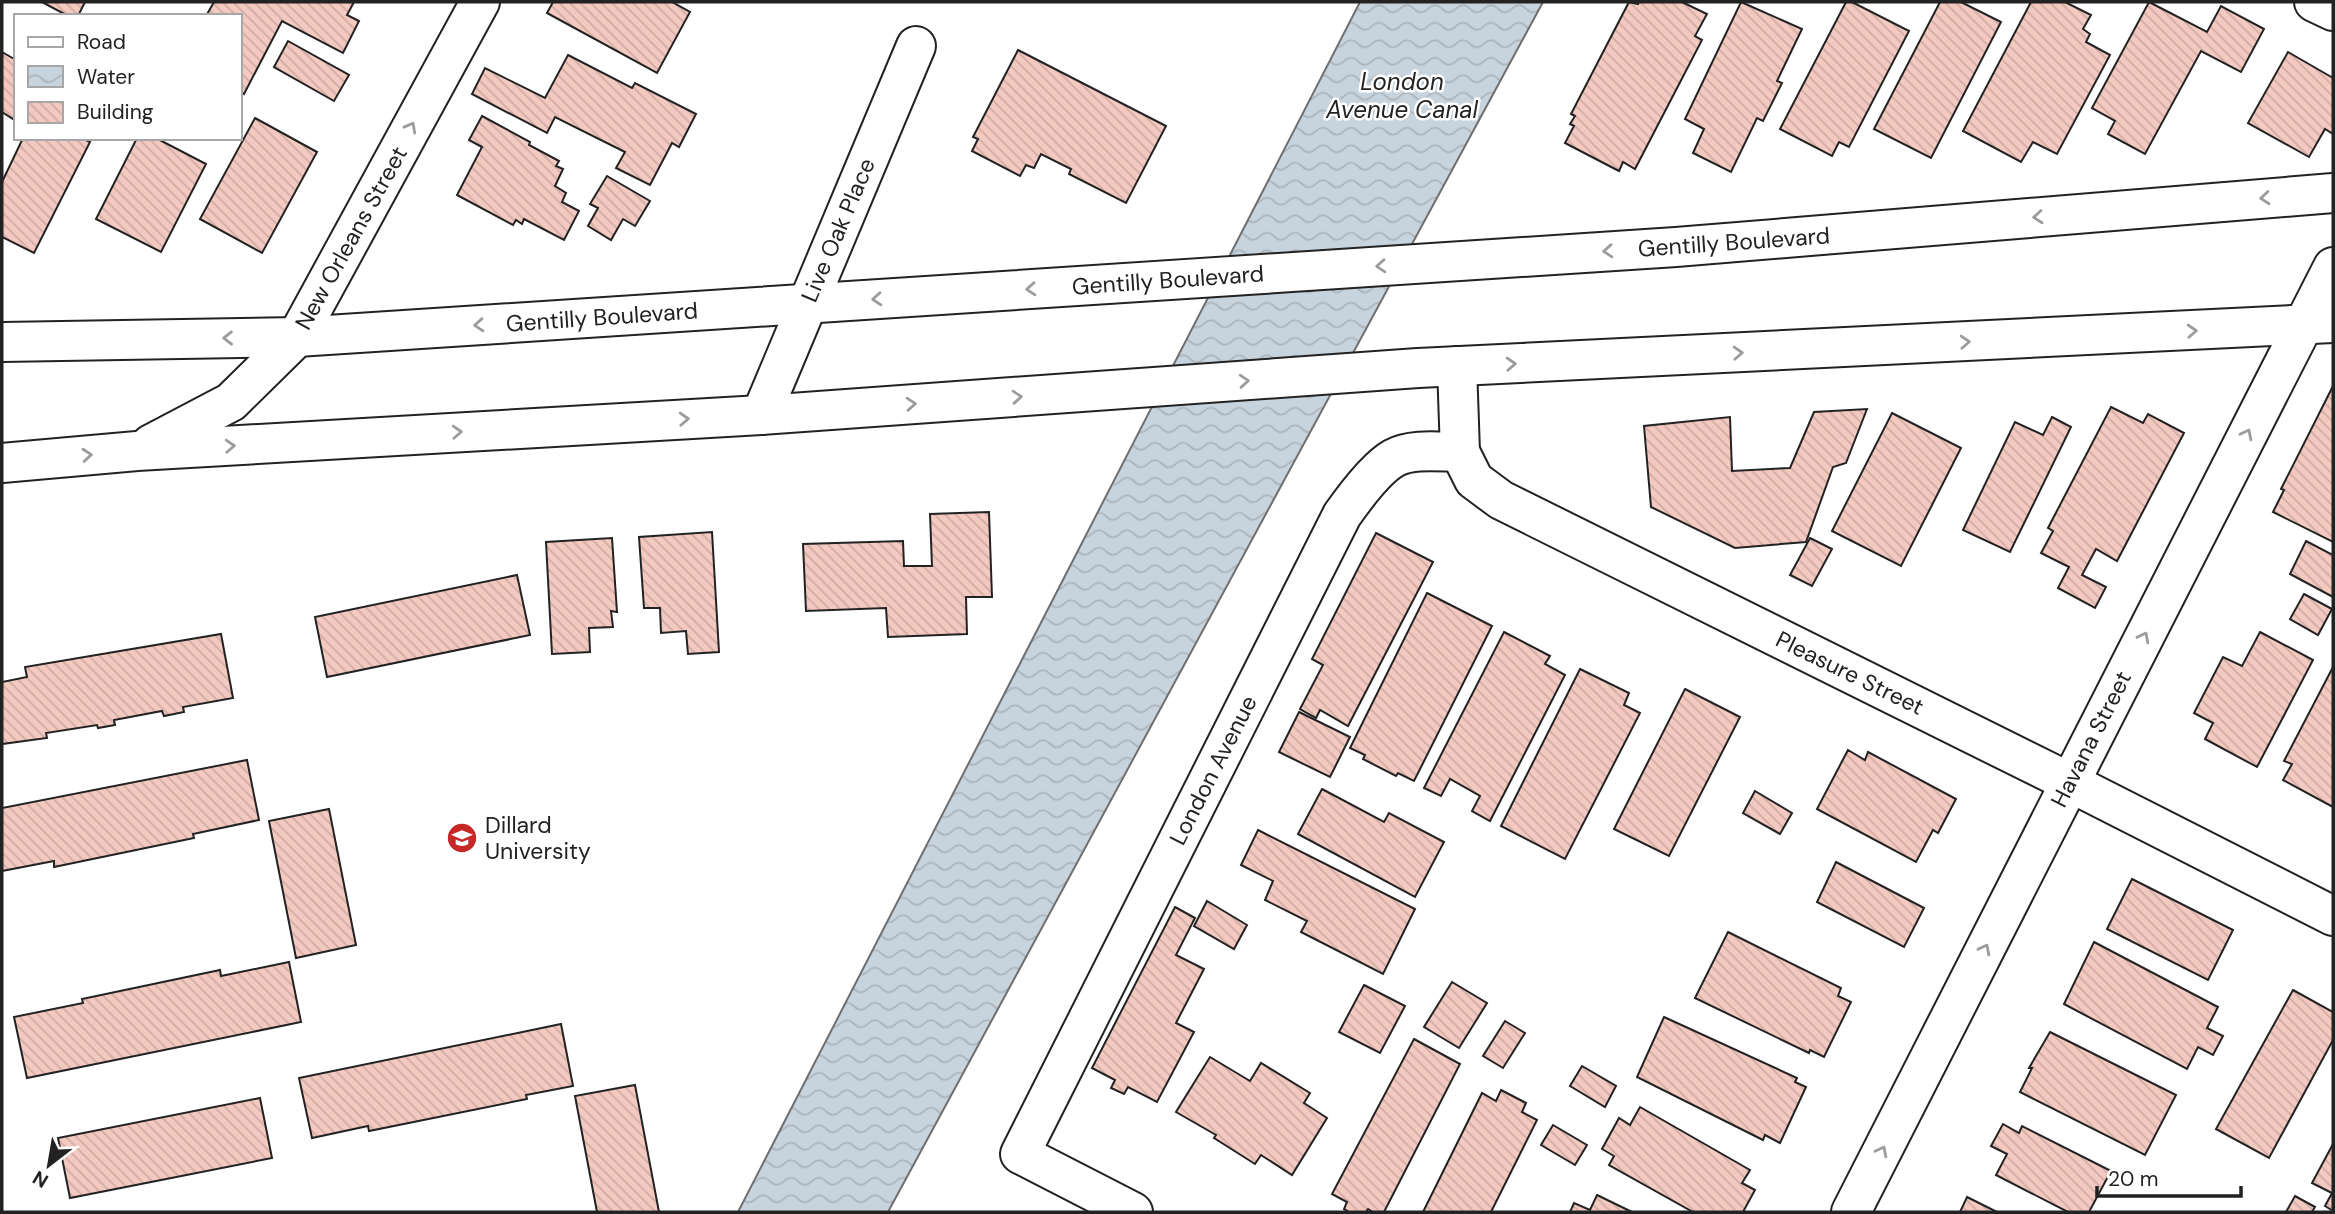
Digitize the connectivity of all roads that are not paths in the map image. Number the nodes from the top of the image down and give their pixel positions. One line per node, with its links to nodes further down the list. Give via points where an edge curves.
1 (480, 2): 9 (main road, New Orleans Street, one-way to 1)
2 (2314, 2): 3 (main road)
3 (2333, 11)
4 (916, 46): 7 (main road, Live Oak Place)
5 (2333, 193): 7 (main road, Gentilly Boulevard, one-way to 7, via 1676,247)
6 (2333, 267): 8 (main road, Havana Street)
7 (808, 303): 9 (main road, Gentilly Boulevard, one-way to 9); 12 (main road, Live Oak Place)
8 (2318, 325): 11 (main road, one-way to 8); 16 (main road, Havana Street, one-way to 8)
9 (296, 337): 10 (main road, Gentilly Boulevard, one-way to 10); 13 (main road, New Orleans Street, via 232,402)
10 (2, 342)
11 (1458, 366): 12 (main road, one-way to 11); 14 (main road, Pleasure Street)
12 (761, 415): 13 (main road, one-way to 12)
13 (137, 451): 15 (main road, one-way to 13)
14 (1460, 452): 16 (main road, Pleasure Street, via 1474,480 1502,500); 18 (main road, London Avenue, via 1394,457 1342,515 1020,1154)
15 (2, 463)
16 (2069, 782): 17 (main road, Pleasure Street); 19 (main road, Havana Street, one-way to 16)
17 (2333, 916)
18 (1133, 1212)
19 (1851, 1212)

